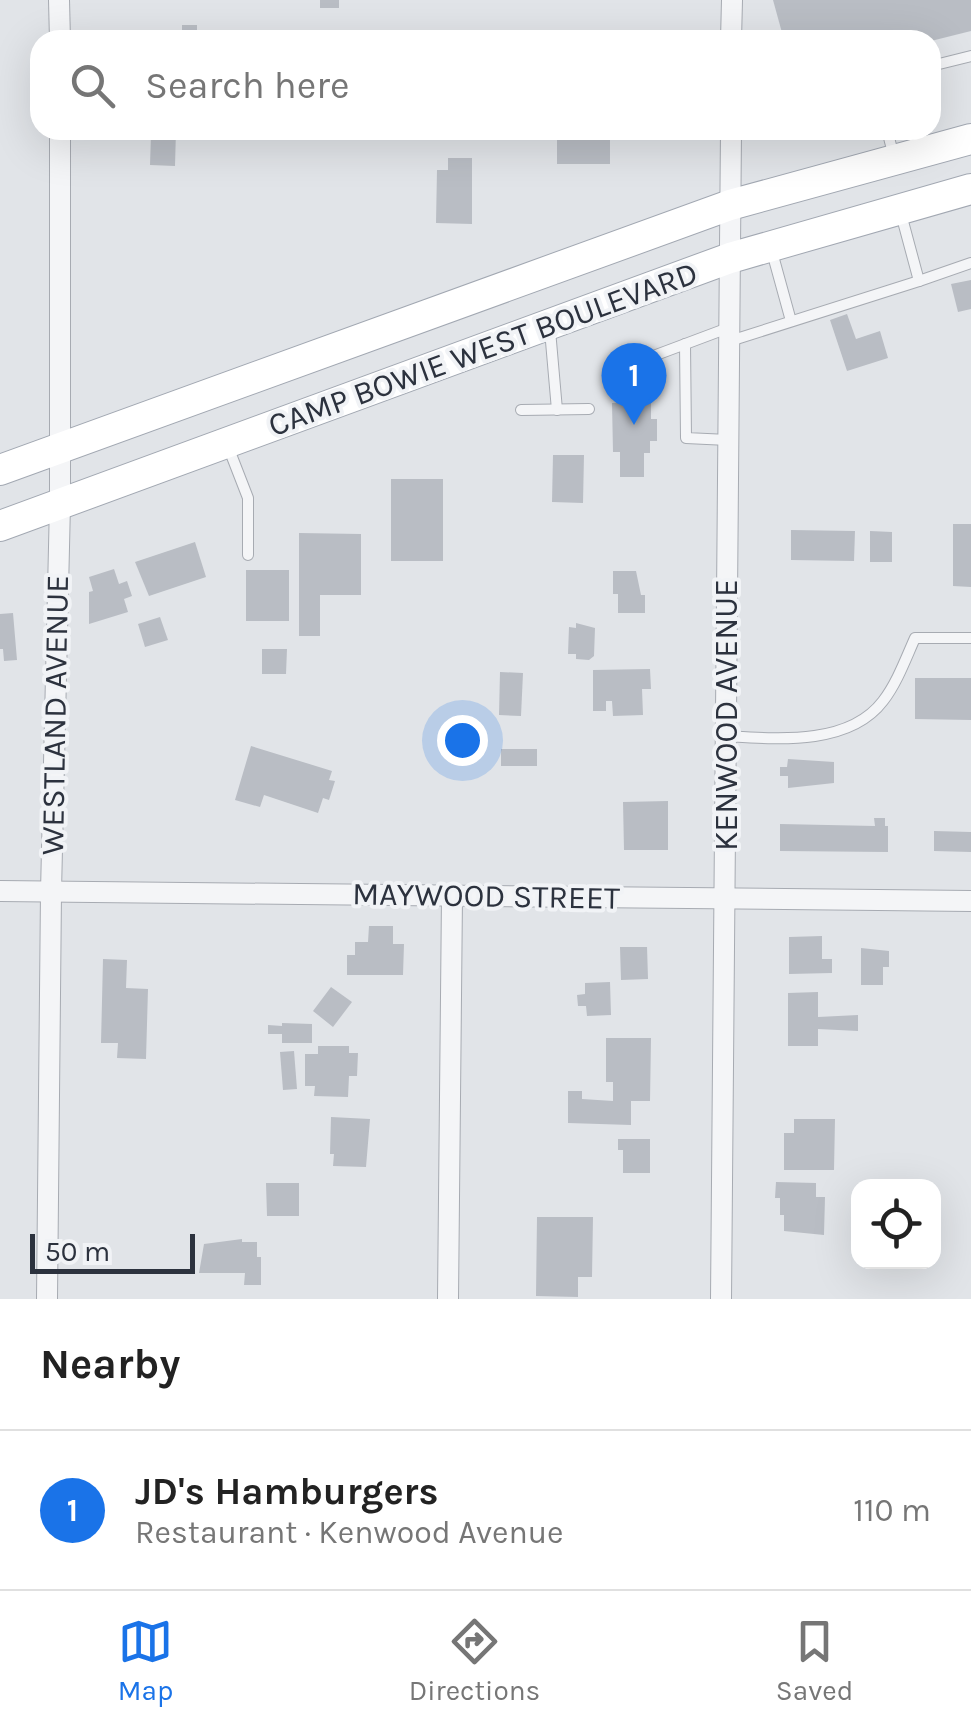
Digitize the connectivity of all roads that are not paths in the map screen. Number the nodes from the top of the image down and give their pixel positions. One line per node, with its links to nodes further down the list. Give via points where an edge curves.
1 (60, 0): 3 (street)
2 (732, 0): 4 (street)
3 (60, 30)
4 (731, 30)
5 (971, 56): 6 (lane)
6 (941, 64)
7 (971, 139): 10 (main road, CAMP BOWIE WEST BOULEVARD)
8 (60, 140): 28 (street, WESTLAND AVENUE)
9 (730, 140): 12 (street, KENWOOD AVENUE)
10 (890, 144): 12 (main road, CAMP BOWIE WEST BOULEVARD)
11 (971, 189): 13 (main road, CAMP BOWIE WEST BOULEVARD)
12 (730, 205): 15 (street, KENWOOD AVENUE); 28 (main road, CAMP BOWIE WEST BOULEVARD)
13 (899, 208): 14 (main road, CAMP BOWIE WEST BOULEVARD); 17 (lane)
14 (771, 246): 15 (main road, CAMP BOWIE WEST BOULEVARD); 18 (lane)
15 (730, 258): 19 (main road, CAMP BOWIE WEST BOULEVARD); 20 (street, KENWOOD AVENUE)
16 (971, 264): 17 (lane)
17 (918, 282): 18 (lane)
18 (791, 322): 20 (lane)
19 (550, 324): 25 (lane); 27 (main road, CAMP BOWIE WEST BOULEVARD)
20 (729, 334): 21 (lane); 26 (street, KENWOOD AVENUE)
21 (685, 344): 22 (lane); 26 (lane, via 686,438)
22 (608, 373)
23 (589, 409): 25 (lane)
24 (521, 410): 25 (lane)
25 (558, 410)
26 (728, 440): 34 (street, KENWOOD AVENUE)
27 (226, 443): 30 (main road, CAMP BOWIE WEST BOULEVARD); 32 (lane, via 248,498)
28 (60, 448): 29 (main road, CAMP BOWIE WEST BOULEVARD); 30 (street, WESTLAND AVENUE)
29 (0, 470)
30 (60, 504): 31 (main road, CAMP BOWIE WEST BOULEVARD); 36 (street, WESTLAND AVENUE)
31 (0, 526)
32 (248, 555)
33 (971, 638): 34 (lane, via 915,638 883,702 862,723 832,733)
34 (726, 736): 38 (street, KENWOOD AVENUE)
35 (0, 892): 36 (street, MAYWOOD STREET)
36 (51, 892): 37 (street, MAYWOOD STREET); 40 (street, WESTLAND AVENUE)
37 (452, 896): 38 (street, MAYWOOD STREET); 41 (street)
38 (724, 899): 39 (street, MAYWOOD STREET); 42 (street, KENWOOD AVENUE)
39 (971, 902)
40 (47, 1299)
41 (448, 1299)
42 (721, 1299)

